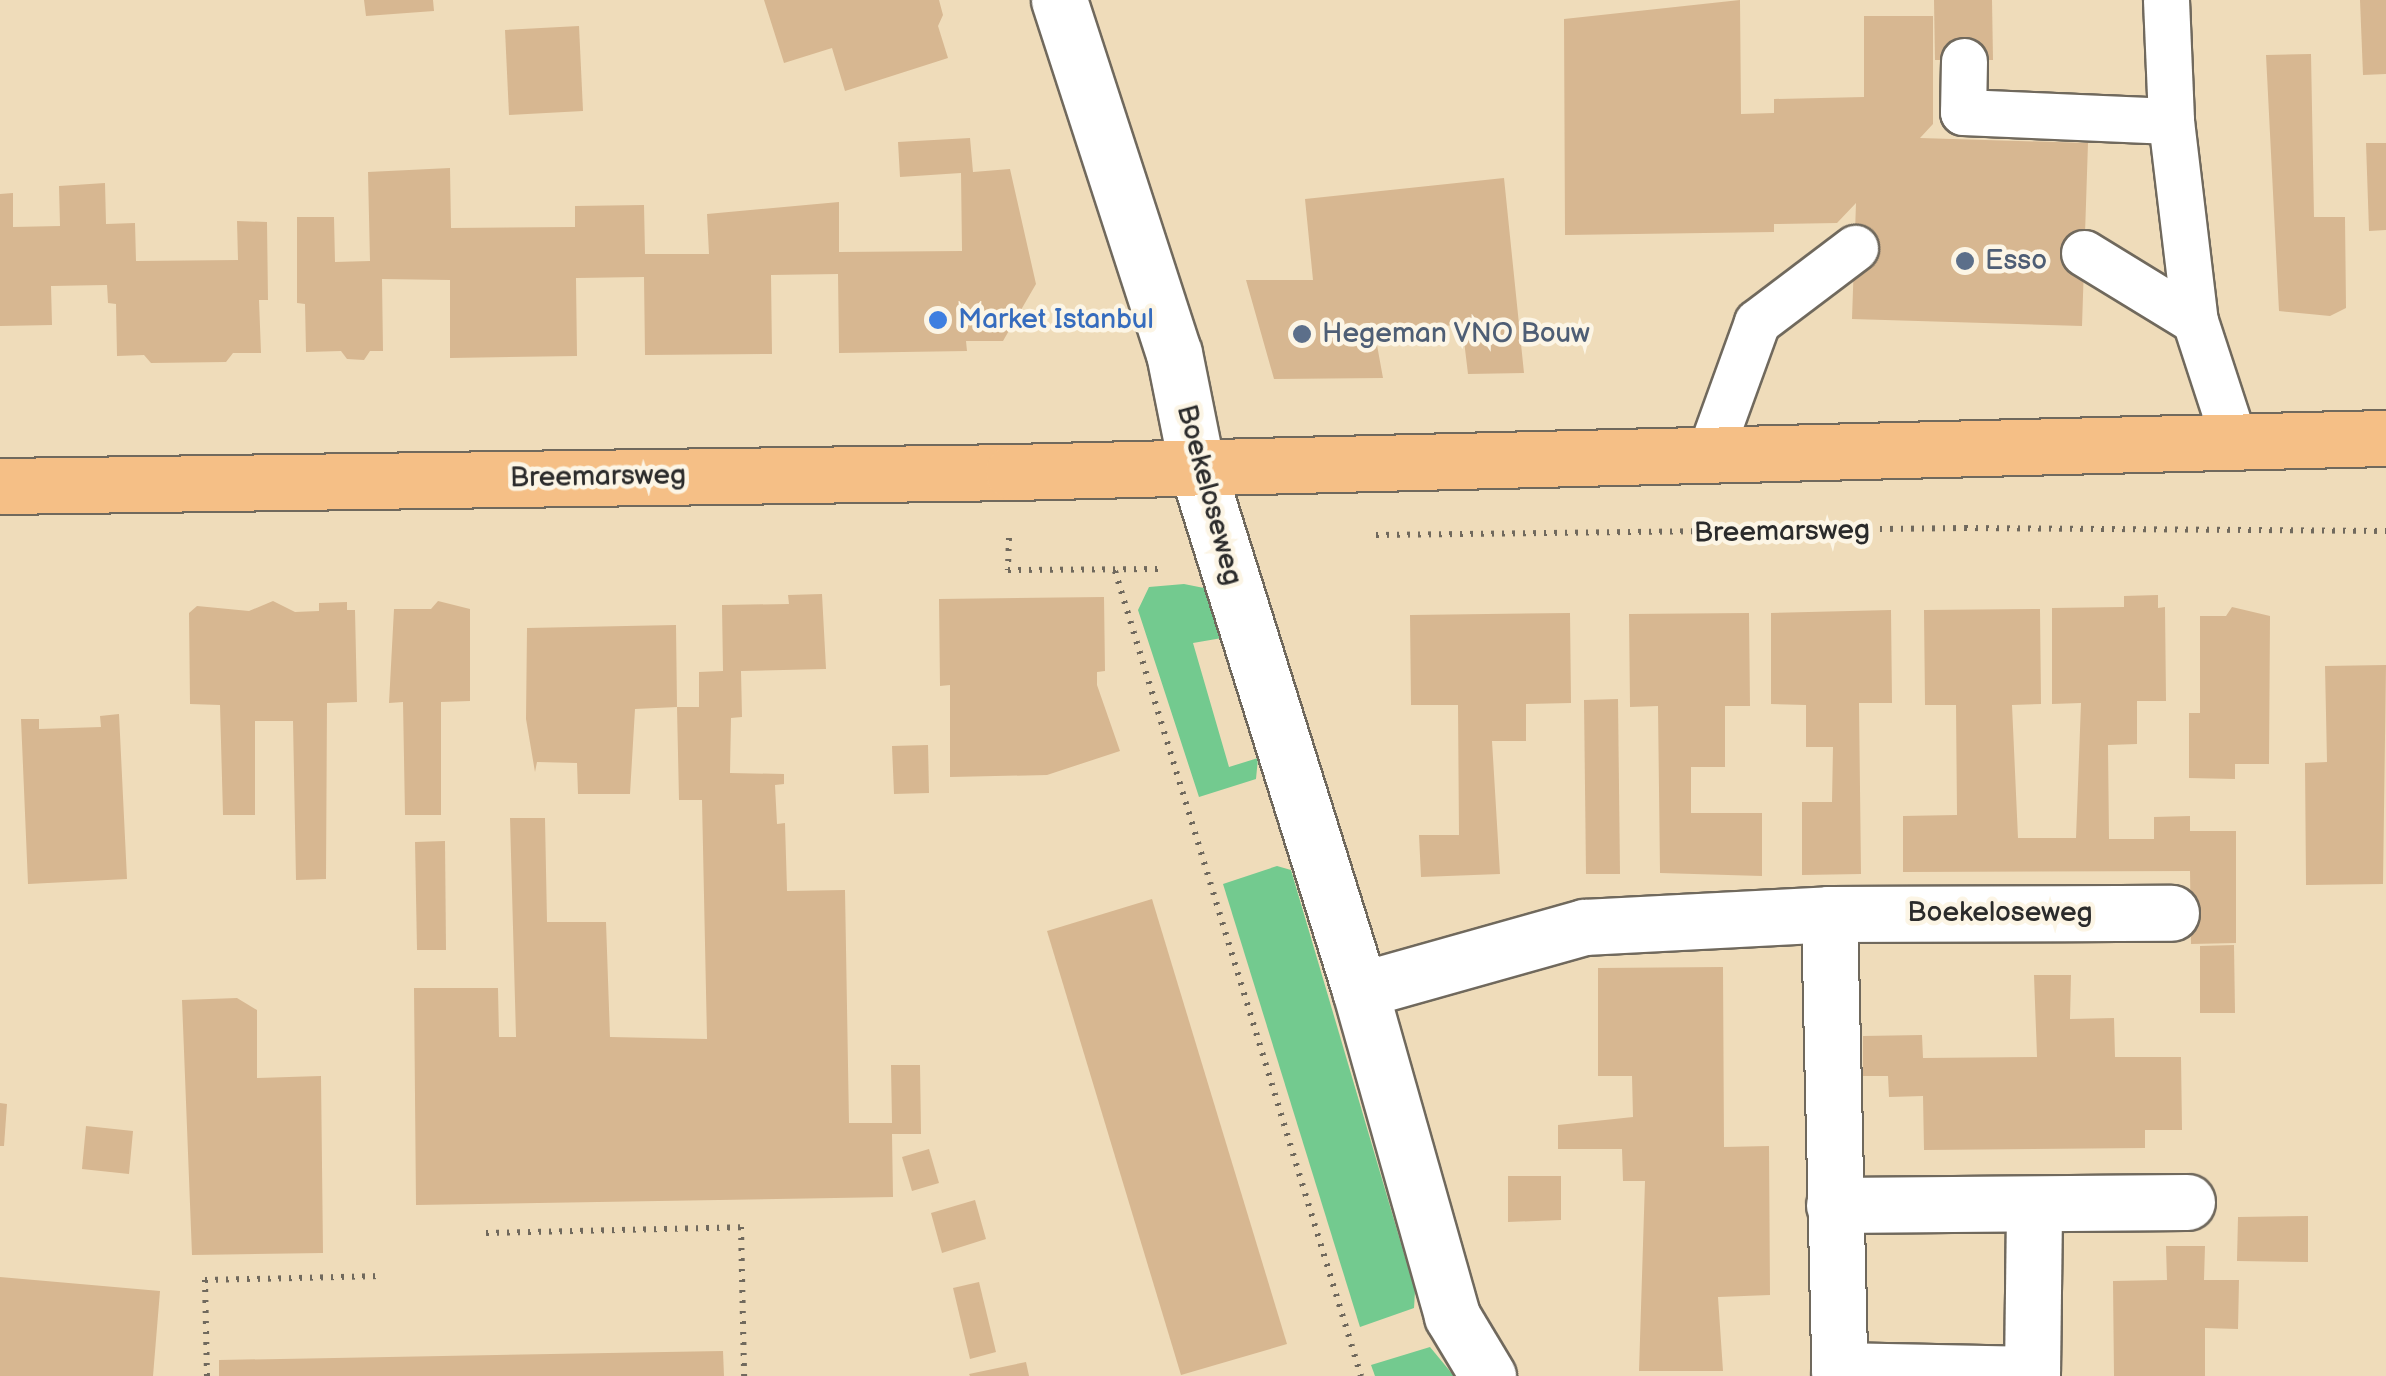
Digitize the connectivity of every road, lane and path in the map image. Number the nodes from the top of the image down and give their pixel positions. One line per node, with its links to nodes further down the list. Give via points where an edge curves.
1 (1059, 0): 11 (street, Boekeloseweg, via 1174,353)
2 (2166, 0): 4 (lane)
3 (1964, 60): 4 (lane, via 1963,112)
4 (2171, 122): 7 (lane)
5 (1855, 248): 10 (lane, via 1756,322)
6 (2084, 253): 7 (lane)
7 (2194, 321): 9 (lane)
8 (2386, 438): 9 (main road, Breemarsweg)
9 (2234, 440): 10 (main road, Breemarsweg)
10 (1710, 452): 11 (main road, Breemarsweg)
11 (1197, 468): 12 (main road, Breemarsweg); 16 (street, Boekeloseweg)
12 (1013, 472): 13 (main road, Breemarsweg); 17 (path, via 1008,570)
13 (0, 486)
14 (2386, 532): 15 (path, Breemarsweg, via 1965,528 1399,538)
15 (1361, 533)
16 (1226, 566): 17 (path); 20 (street, Boekeloseweg)
17 (1116, 571): 28 (path)
18 (2171, 912): 19 (street, Boekeloseweg)
19 (1830, 914): 20 (street, Boekeloseweg, via 1584,927); 22 (street)
20 (1360, 990): 29 (street, Boekeloseweg, via 1452,1316)
21 (2187, 1202): 23 (street)
22 (1834, 1204): 23 (street); 23 (street, via 1840,1370 2032,1374)
23 (2034, 1206)
24 (486, 1233): 27 (path, via 741,1227)
25 (382, 1276): 26 (path, via 205,1280)
26 (207, 1376)
27 (744, 1376)
28 (1361, 1376)
29 (1488, 1376)

